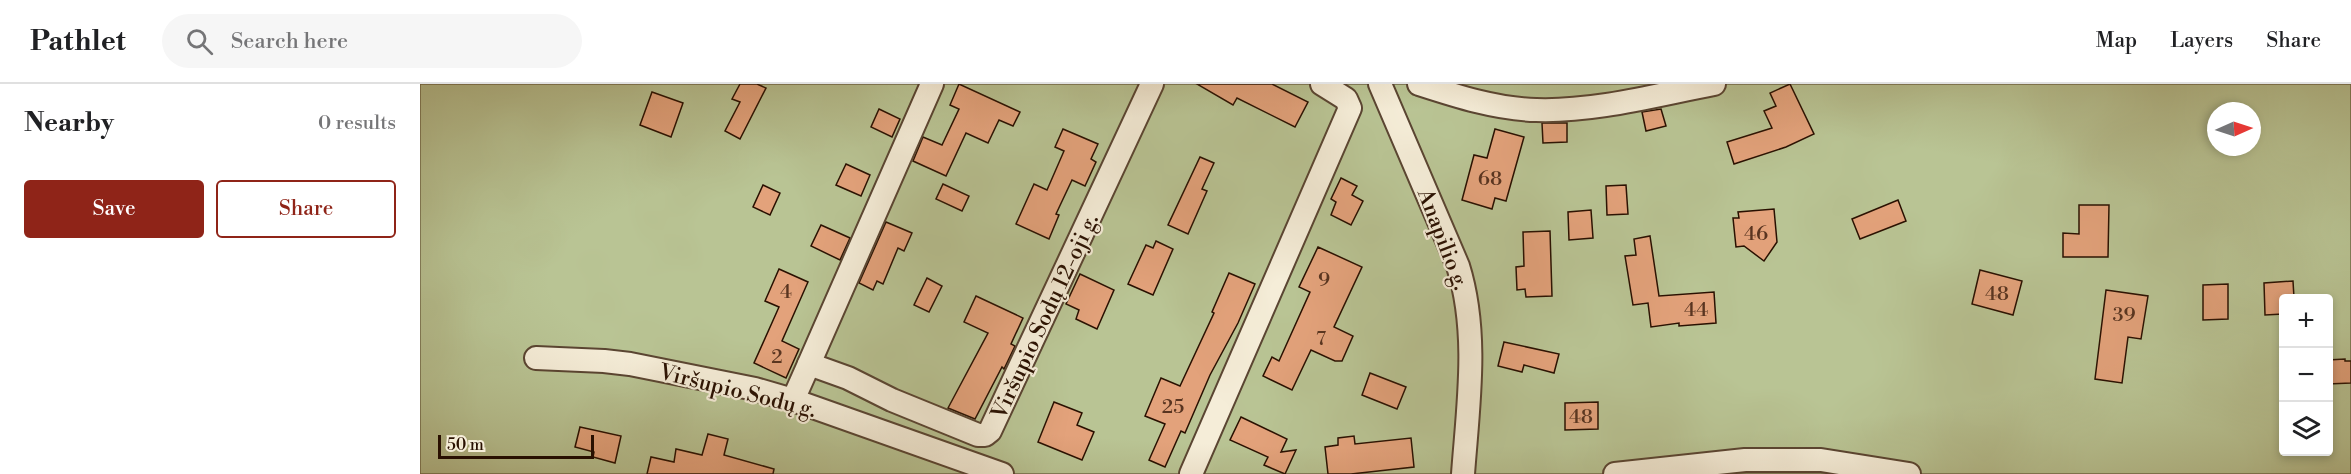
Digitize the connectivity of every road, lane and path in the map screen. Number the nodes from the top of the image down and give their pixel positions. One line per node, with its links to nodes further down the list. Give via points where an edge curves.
1 (932, 84): 8 (street)
2 (1152, 84): 8 (street, Viršupio Sodų 12-oji g., via 990,431 978,435)
3 (1322, 84): 11 (street, via 1346,99 1350,108)
4 (1380, 84): 12 (street, Anapilio g., via 1465,287 1470,360)
5 (1419, 84): 6 (street, via 1471,100 1535,110 1592,107)
6 (1714, 84)
7 (536, 358): 9 (street, Viršupio Sodų g., via 630,364)
8 (808, 364): 9 (street)
9 (793, 400): 10 (street, Viršupio Sodų g.)
10 (1002, 474)
11 (1191, 474)
12 (1463, 474)
13 (1615, 474): 14 (street, via 1745,460 1821,460)
14 (1909, 474)

